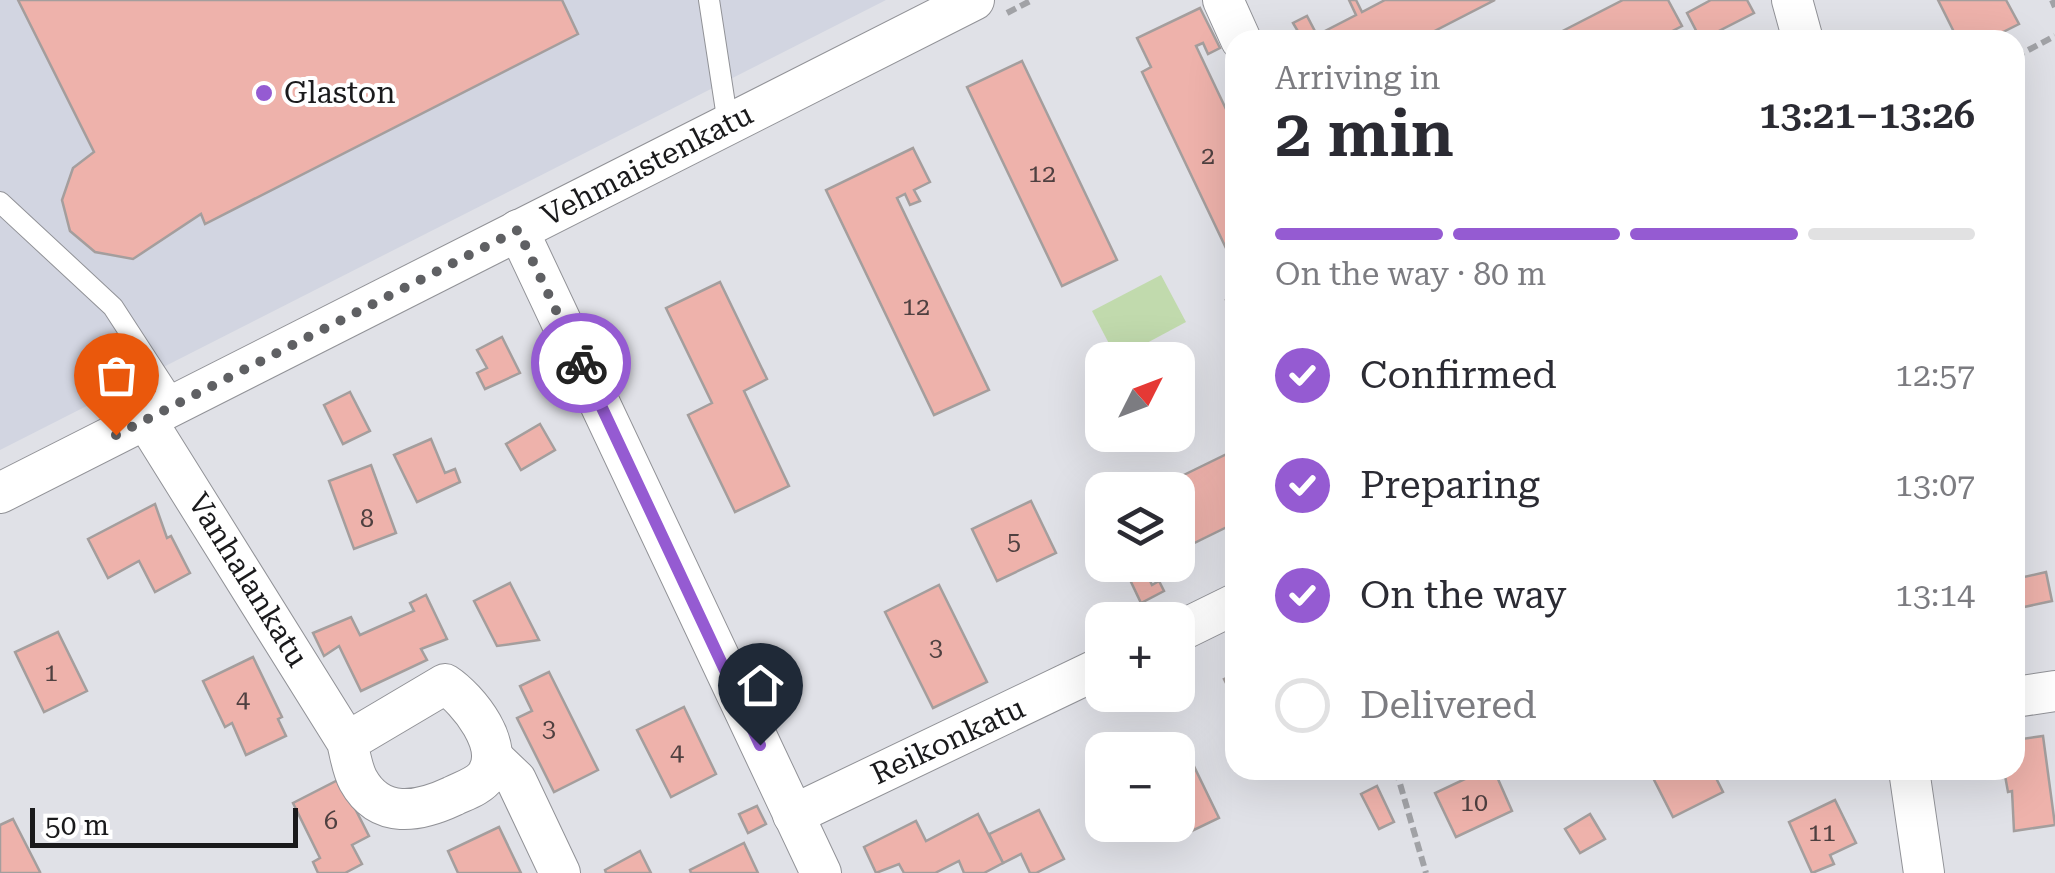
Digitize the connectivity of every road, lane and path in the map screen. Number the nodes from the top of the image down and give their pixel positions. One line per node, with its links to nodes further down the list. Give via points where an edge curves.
1 (710, 0): 9 (lane)
2 (974, 0): 9 (street, Vehmaistenkatu)
3 (1223, 0): 5 (street)
4 (1792, 0): 6 (street)
5 (1236, 30)
6 (1800, 30)
7 (2055, 36): 8 (path)
8 (2025, 52)
9 (728, 124): 11 (street, Vehmaistenkatu)
10 (0, 202): 12 (lane, via 113,307)
11 (518, 230): 12 (street, Vehmaistenkatu); 23 (street)
12 (161, 412): 13 (street, Vehmaistenkatu); 19 (street, Vanhalankatu)
13 (0, 493)
14 (1225, 609): 15 (street)
15 (1195, 624)
16 (1085, 676): 23 (street, Reikonkatu)
17 (2055, 691): 18 (street)
18 (2025, 696)
19 (347, 742): 20 (street, via 446,684 478,714); 20 (street, Vanhalankatu, via 358,780 392,809 414,813 472,787 487,775)
20 (492, 756): 24 (street, via 516,780)
21 (1399, 780): 26 (path)
22 (1910, 780): 27 (street)
23 (793, 815): 25 (street)
24 (560, 873)
25 (821, 873)
26 (1426, 873)
27 (1924, 873)

